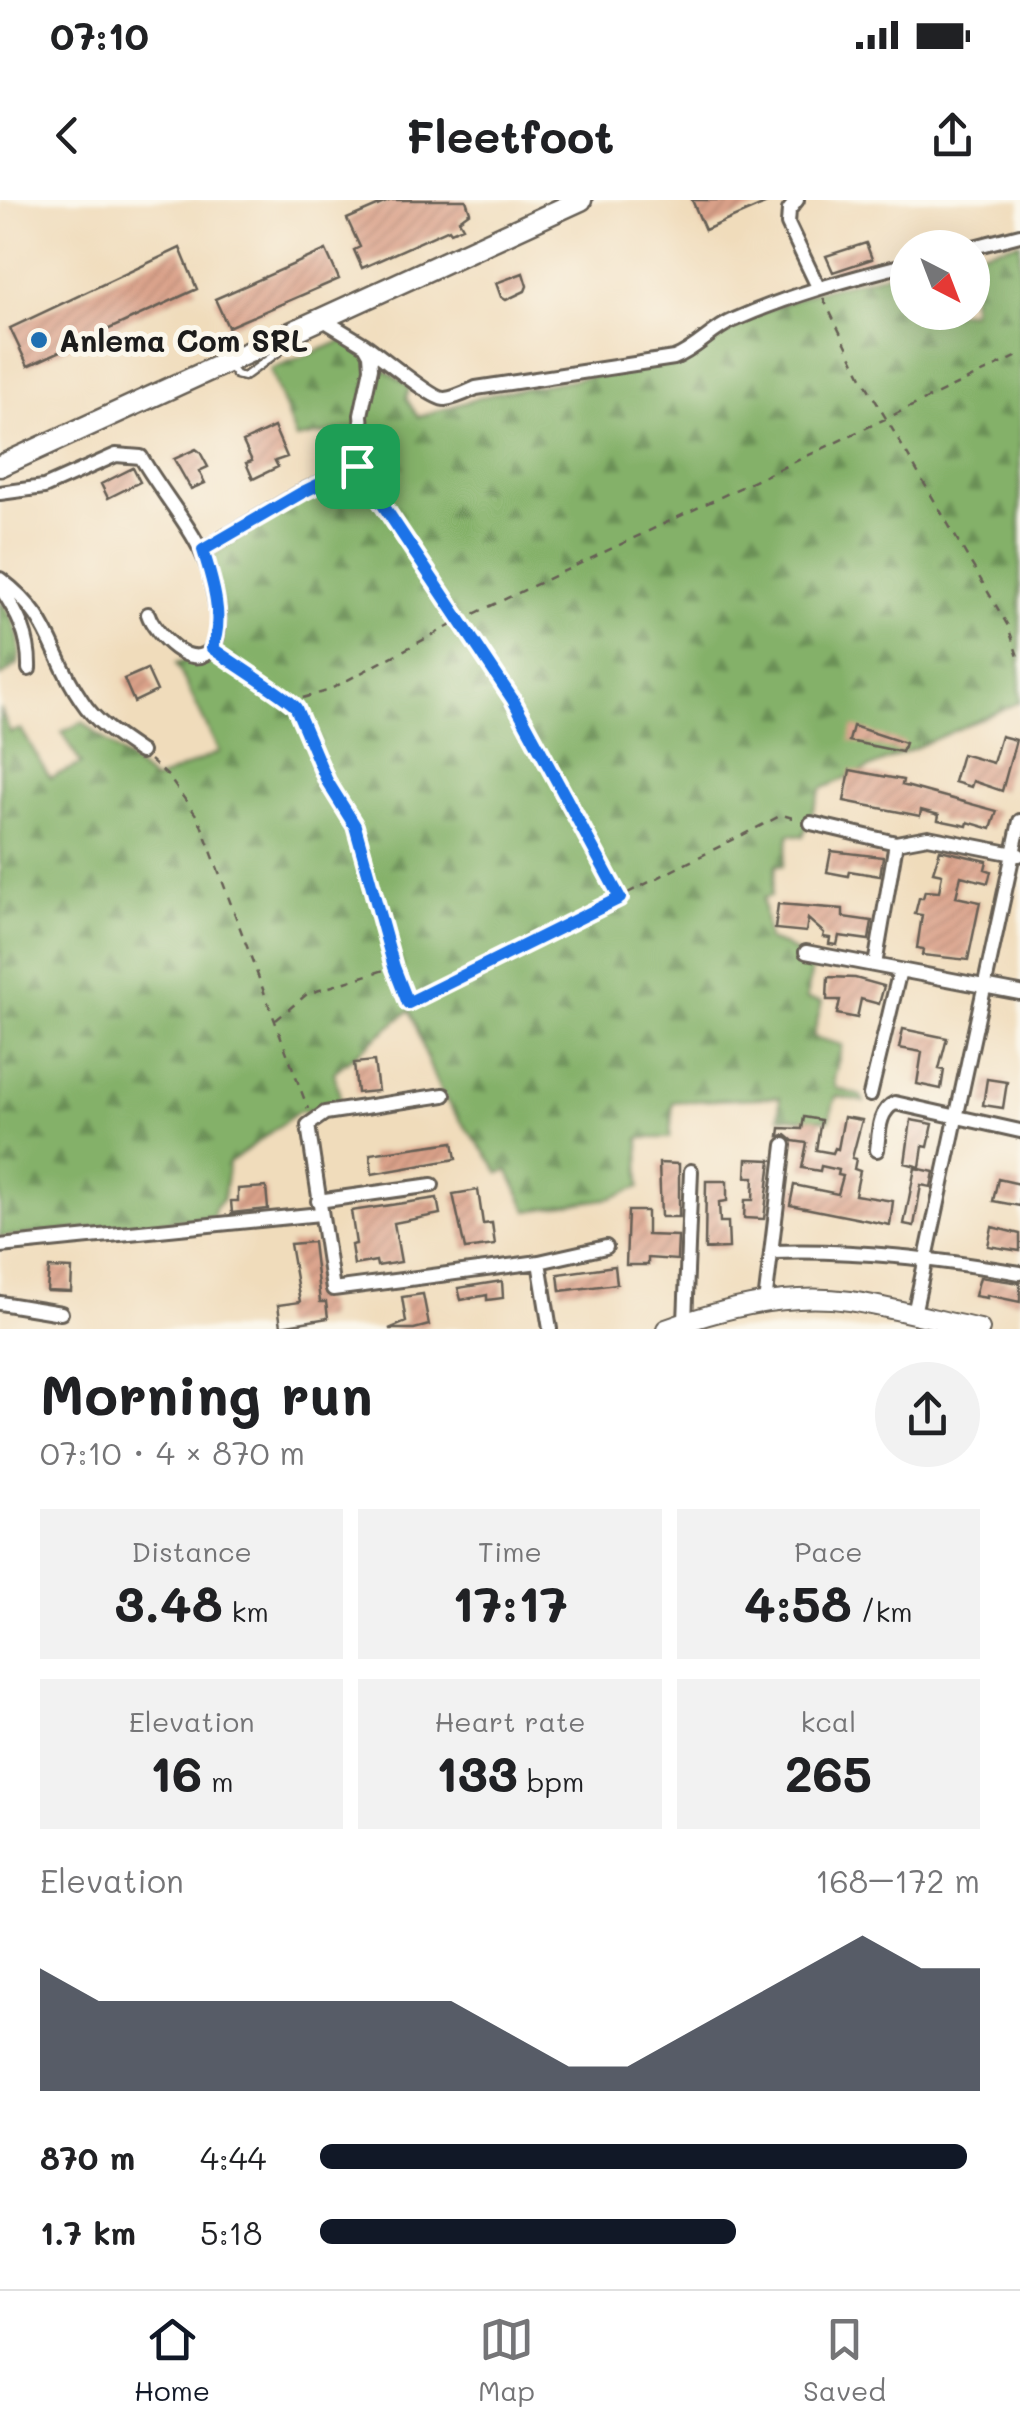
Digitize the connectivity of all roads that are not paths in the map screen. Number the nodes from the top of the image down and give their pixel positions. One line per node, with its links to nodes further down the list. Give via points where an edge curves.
1 (581, 200): 7 (main road)
2 (797, 200): 6 (street, via 788,224)
3 (1020, 235): 4 (street)
4 (990, 243)
5 (890, 269): 6 (street)
6 (818, 287): 8 (street, via 728,322 674,358 476,388 441,400)
7 (314, 323): 8 (street); 9 (main road)
8 (365, 344): 11 (street, via 372,368 360,415 364,456 357,466)
9 (0, 466)
10 (0, 492): 11 (street, via 44,487 116,455 141,457)
11 (203, 550): 14 (street, via 216,610 212,648 187,654 160,636)
12 (0, 579): 16 (street, via 43,621 86,707)
13 (0, 587): 15 (street, via 25,629)
14 (148, 614)
15 (29, 669)
16 (141, 752)
17 (1020, 821): 20 (street)
18 (811, 824): 19 (street)
19 (896, 842): 20 (street, via 928,837); 22 (street)
20 (1016, 854): 24 (street)
21 (806, 952): 22 (street)
22 (875, 964): 23 (street)
23 (900, 970): 24 (street); 27 (street)
24 (984, 985): 25 (street); 28 (street)
25 (1020, 993)
26 (444, 1095): 34 (street, via 312,1120 307,1130)
27 (870, 1095)
28 (955, 1117): 29 (street); 31 (street, via 888,1105); 38 (street)
29 (1020, 1130)
30 (784, 1145): 37 (street)
31 (876, 1150)
32 (692, 1171): 45 (street)
33 (432, 1186): 34 (street)
34 (319, 1208): 35 (street); 39 (street, via 333,1290)
35 (0, 1246)
36 (606, 1247): 39 (street)
37 (771, 1252): 38 (street); 42 (street)
38 (927, 1257): 40 (street); 44 (street)
39 (538, 1262): 46 (street)
40 (1020, 1273)
41 (0, 1303): 43 (street)
42 (764, 1303): 44 (main road, via 848,1301); 45 (main road)
43 (61, 1313)
44 (914, 1314): 48 (main road)
45 (685, 1322): 47 (main road)
46 (550, 1329)
47 (666, 1329)
48 (980, 1329)

